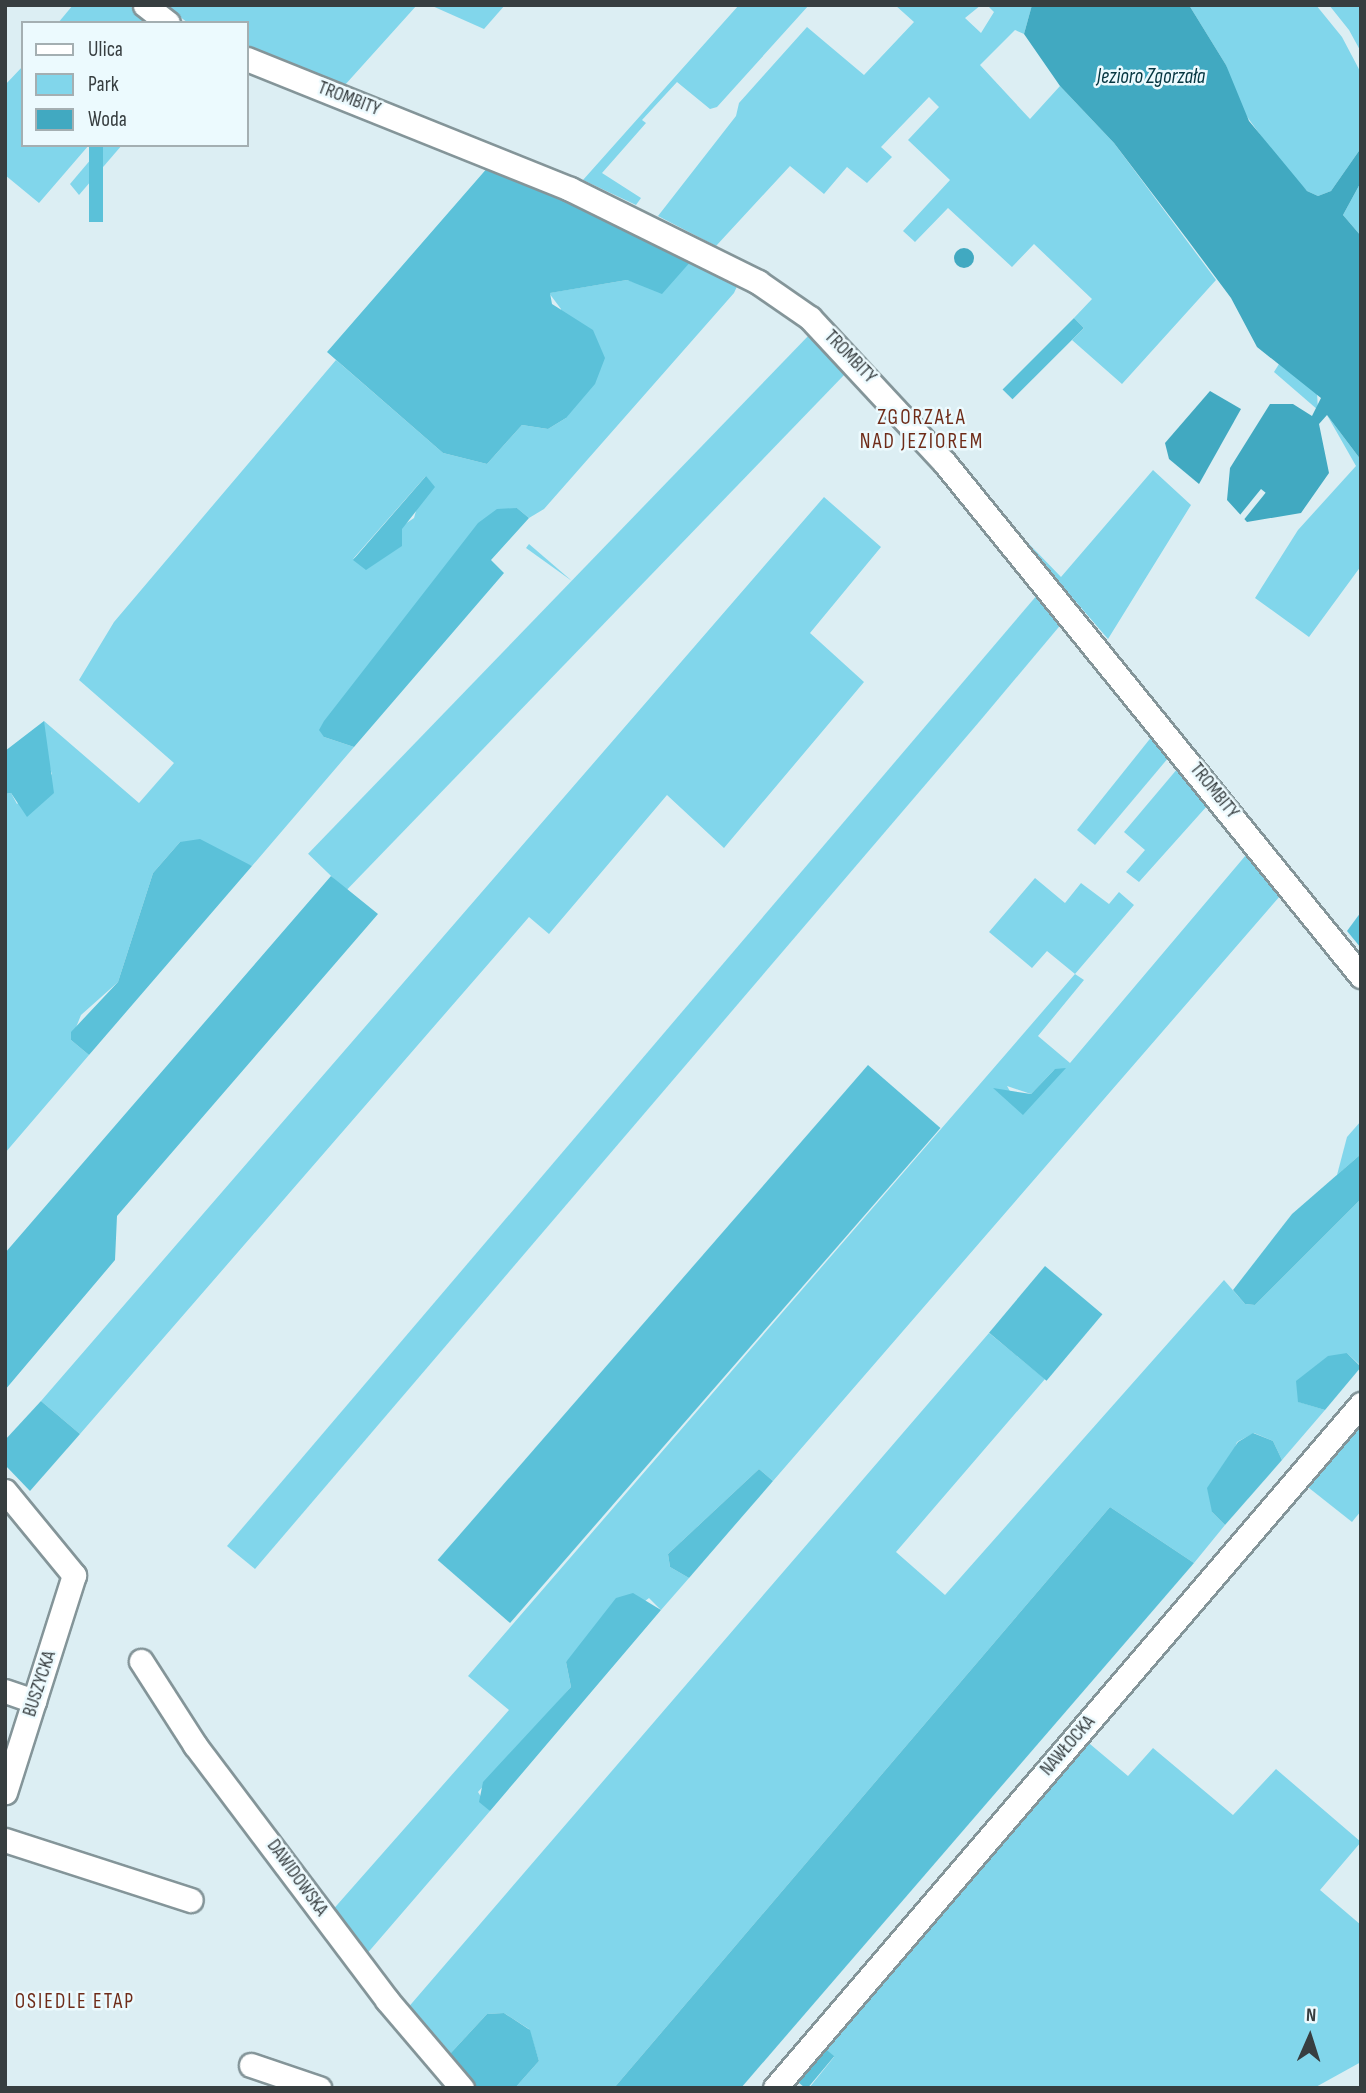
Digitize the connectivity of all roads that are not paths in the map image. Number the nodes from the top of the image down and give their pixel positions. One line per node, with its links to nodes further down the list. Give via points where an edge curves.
1 (145, 5): 2 (street)
2 (165, 21)
3 (248, 59): 4 (street, TROMBITY, via 570,189 758,282 810,318 944,462)
4 (1361, 976)
5 (1361, 1404): 16 (street, NAWŁOCKA)
6 (5, 1491): 9 (street, BUSZYCKA, via 74,1575)
7 (141, 1661): 15 (street, DAWIDOWSKA, via 195,1745 387,2000)
8 (5, 1691): 9 (street)
9 (34, 1701): 10 (street, BUSZYCKA)
10 (5, 1792)
11 (5, 1840): 12 (street)
12 (191, 1900)
13 (251, 2065): 14 (street)
14 (319, 2088)
15 (462, 2088)
16 (775, 2088)

